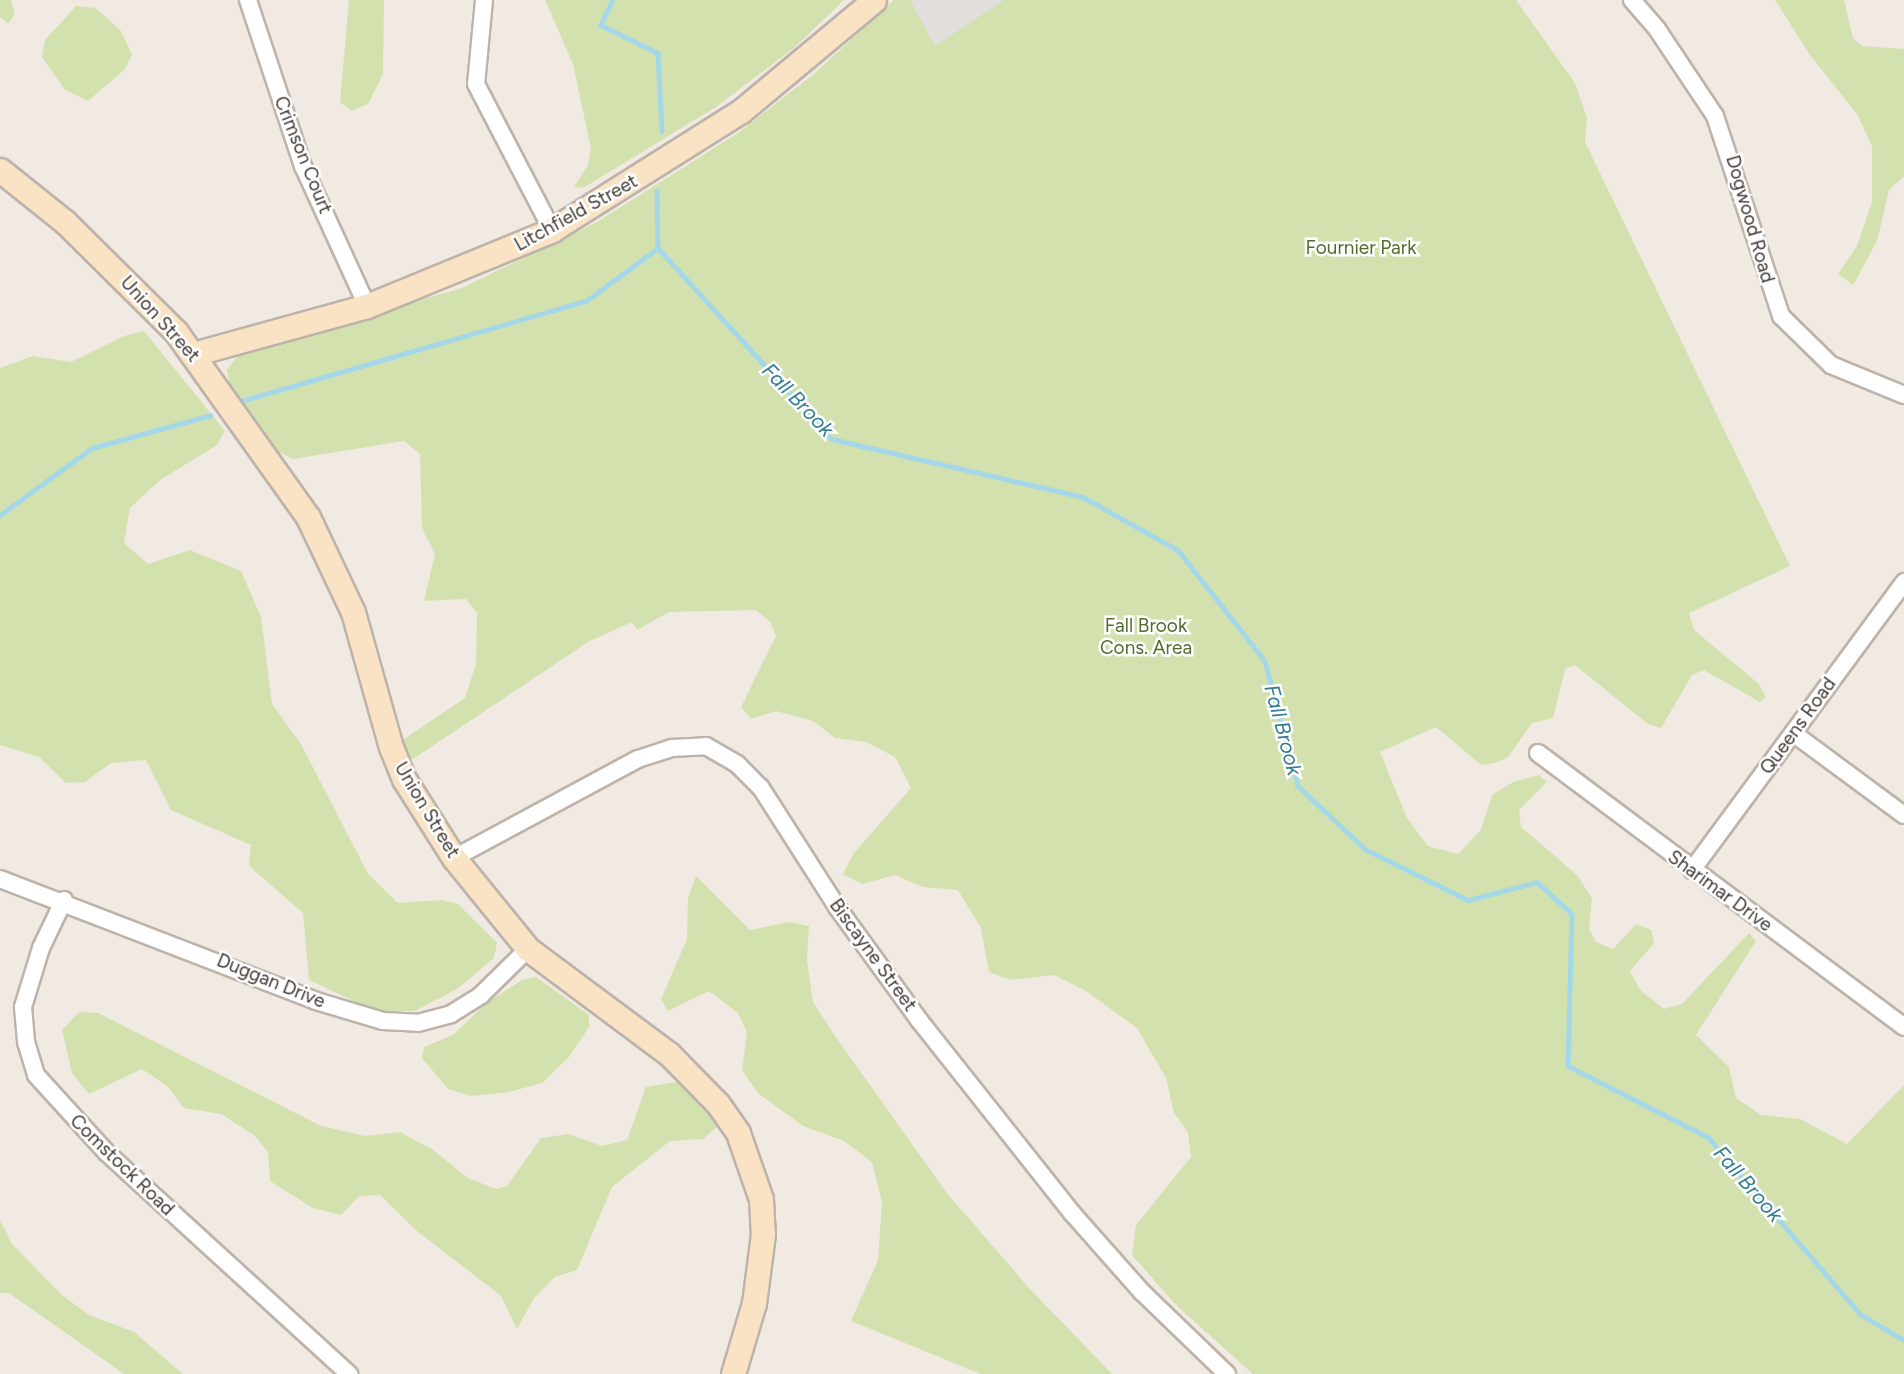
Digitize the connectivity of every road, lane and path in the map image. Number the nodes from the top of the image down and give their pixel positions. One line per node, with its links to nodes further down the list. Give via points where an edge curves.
1 (248, 0): 7 (street, Crimson Court, via 303,166)
2 (484, 0): 6 (street, via 476,84)
3 (874, 0): 6 (street, Litchfield Street, via 741,111)
4 (1632, 0): 9 (street, Dogwood Road, via 1715,116 1781,316 1831,365)
5 (0, 170): 8 (street, Union Street, via 65,222 142,294)
6 (552, 230): 7 (street, Litchfield Street)
7 (367, 306): 8 (street, Litchfield Street)
8 (193, 354): 15 (street, Union Street, via 325,547 353,612 404,779)
9 (1904, 395)
10 (1904, 582): 11 (street, Queens Road)
11 (1898, 600): 12 (street, Queens Road)
12 (1793, 733): 14 (street); 16 (street, Queens Road)
13 (1538, 753): 16 (street, Sharimar Drive)
14 (1904, 815)
15 (454, 858): 19 (street, Union Street); 23 (street, Biscayne Street, via 638,759 672,748 706,746 737,764 761,788 837,907 919,1020 1072,1213 1142,1292)
16 (1692, 870): 20 (street, Sharimar Drive)
17 (0, 879): 18 (street, Duggan Drive)
18 (64, 900): 19 (street, Duggan Drive, via 316,1001 383,1021 418,1023 451,1014 481,995); 21 (street, Comstock Road, via 41,948 23,1007 26,1042 37,1075 107,1153)
19 (528, 949): 22 (street, Union Street, via 669,1054 718,1104 738,1133 761,1199 763,1234 754,1303)
20 (1904, 1027)
21 (349, 1374)
22 (733, 1374)
23 (1227, 1374)

